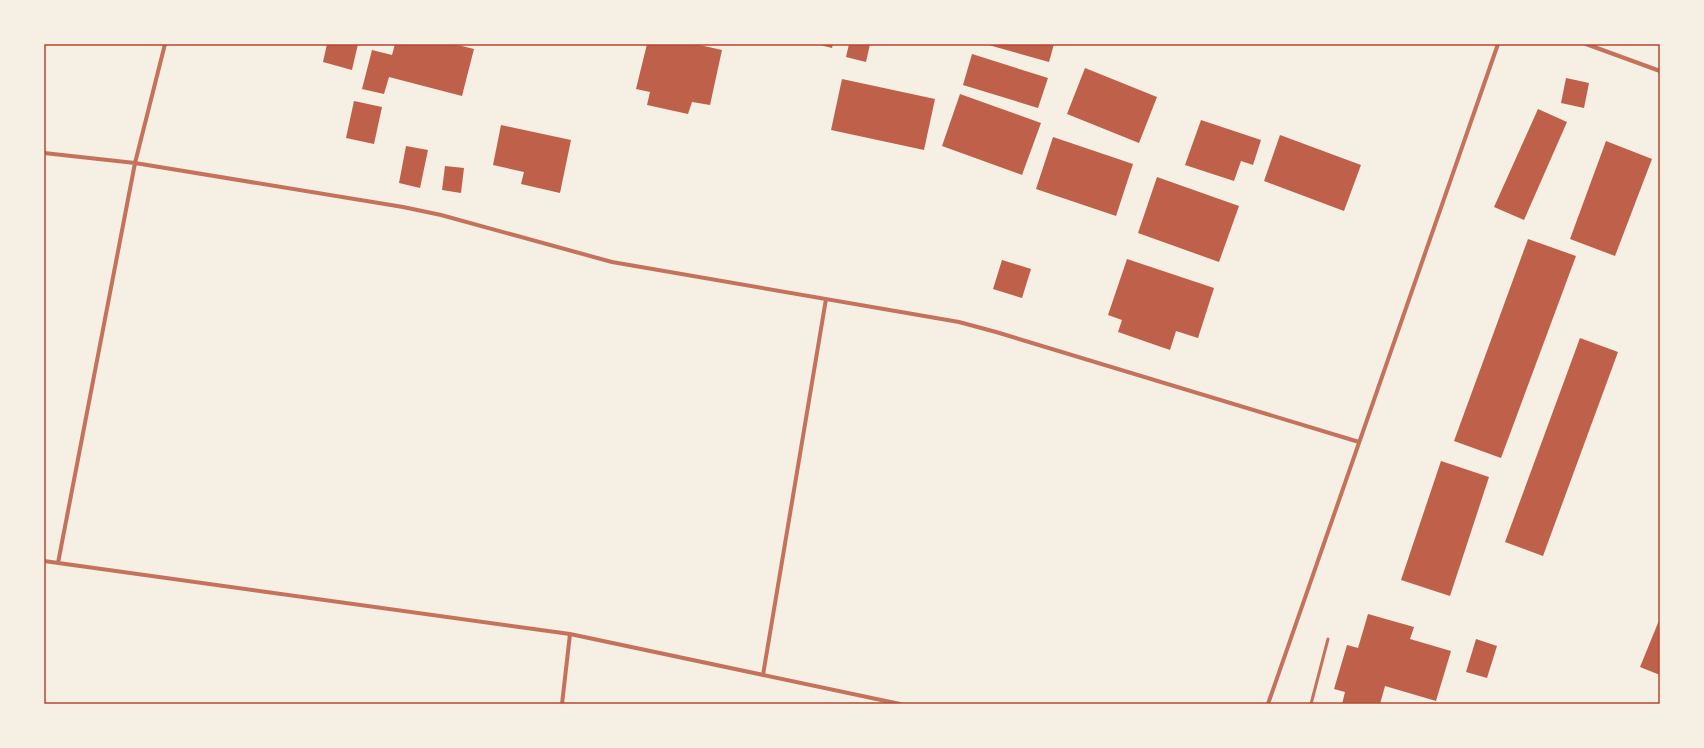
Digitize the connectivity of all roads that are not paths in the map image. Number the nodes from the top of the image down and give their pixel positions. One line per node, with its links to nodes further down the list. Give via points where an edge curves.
1 (165, 44): 6 (street)
2 (1498, 44): 8 (street)
3 (1586, 44): 4 (street)
4 (1660, 71)
5 (44, 154): 6 (street)
6 (134, 164): 7 (street, via 402,207 441,215 612,262); 10 (street)
7 (826, 299): 8 (street, via 959,322); 13 (street)
8 (1359, 442): 16 (street)
9 (44, 561): 10 (street)
10 (58, 563): 11 (street)
11 (570, 634): 13 (street); 14 (street)
12 (1328, 639): 17 (lane)
13 (763, 674): 15 (street)
14 (562, 704)
15 (900, 704)
16 (1268, 704)
17 (1311, 704)

